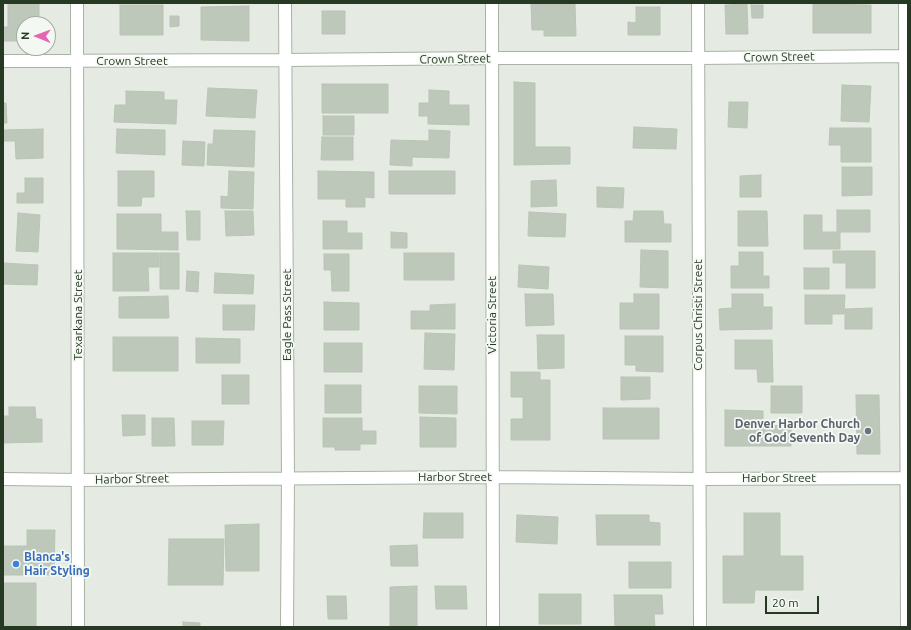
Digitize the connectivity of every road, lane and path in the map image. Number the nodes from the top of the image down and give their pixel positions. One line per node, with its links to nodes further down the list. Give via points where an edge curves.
1 (77, 3): 11 (street, Texarkana Street)
2 (285, 3): 9 (street, Eagle Pass Street)
3 (492, 3): 7 (street, Victoria Street)
4 (698, 3): 8 (street, Corpus Christi Street)
5 (905, 3): 6 (street)
6 (906, 56): 8 (street, Crown Street); 14 (street)
7 (492, 58): 8 (street, Crown Street); 9 (street, Crown Street); 12 (street, Victoria Street)
8 (698, 58): 16 (street, Corpus Christi Street)
9 (285, 60): 11 (street, Crown Street); 13 (street, Eagle Pass Street)
10 (3, 61): 11 (street, Crown Street)
11 (77, 62): 17 (street, Texarkana Street)
12 (493, 477): 13 (street, Harbor Street); 16 (street, Harbor Street); 20 (street, Victoria Street)
13 (288, 478): 17 (street, Harbor Street); 19 (street, Eagle Pass Street)
14 (907, 478): 16 (street, Harbor Street); 22 (street)
15 (3, 479): 17 (street, Harbor Street)
16 (699, 479): 21 (street, Corpus Christi Street)
17 (78, 480): 18 (street, Texarkana Street)
18 (78, 627)
19 (287, 627)
20 (493, 627)
21 (700, 627)
22 (907, 627)

